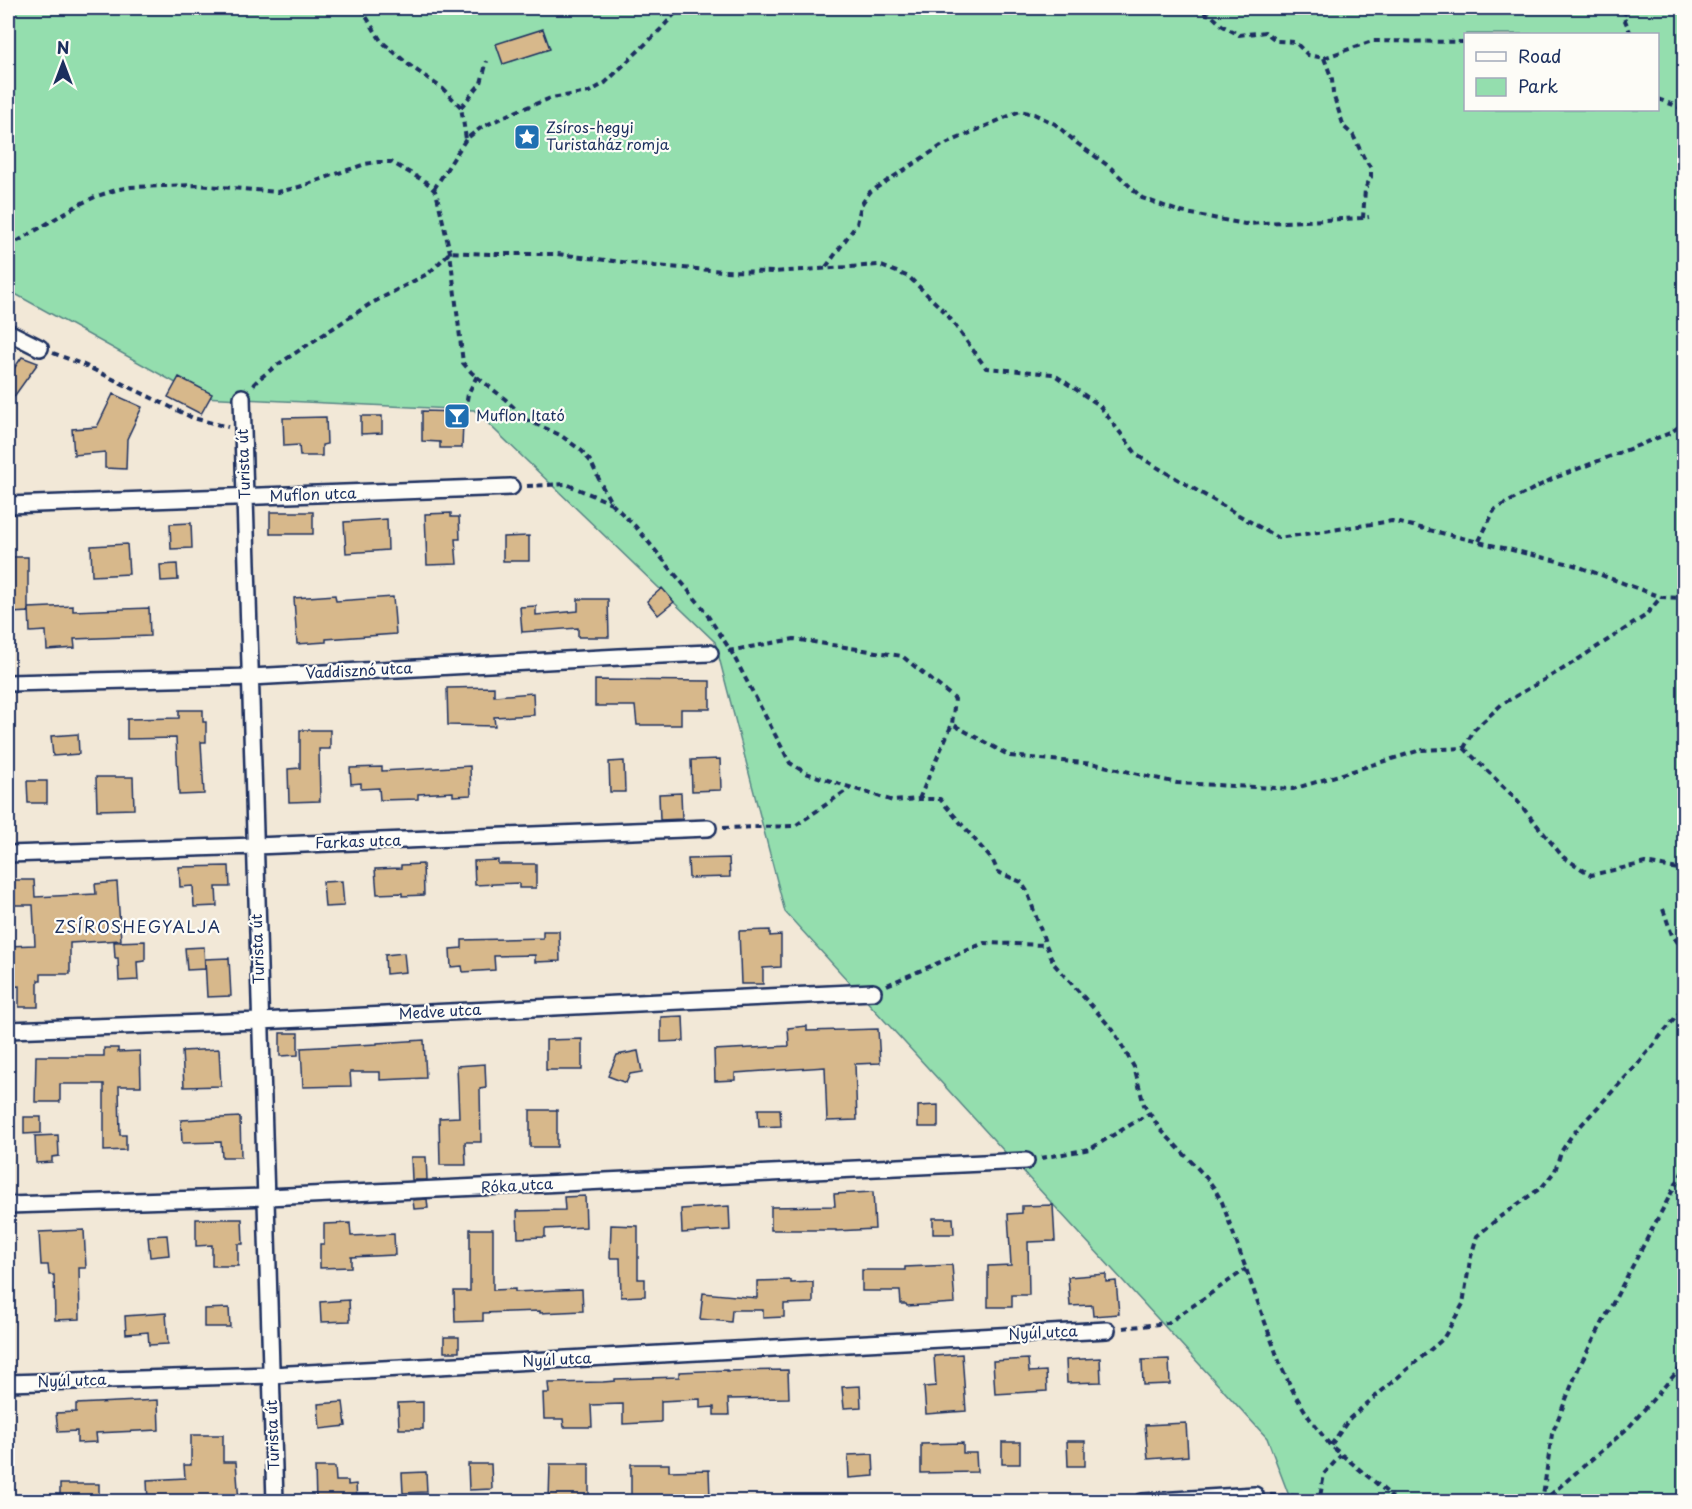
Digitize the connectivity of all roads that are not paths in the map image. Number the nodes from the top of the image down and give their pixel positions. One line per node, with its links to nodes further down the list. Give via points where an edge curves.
1 (8, 332): 2 (street)
2 (40, 348)
3 (242, 397): 5 (street, Turista út)
4 (511, 487): 5 (street, Muflon utca)
5 (245, 497): 6 (street, Muflon utca); 8 (street, Turista út)
6 (8, 505)
7 (710, 654): 8 (street, Vaddisznó utca)
8 (251, 677): 9 (street, Vaddisznó utca); 11 (street, Turista út)
9 (8, 683)
10 (708, 828): 11 (street, Farkas utca)
11 (255, 846): 12 (street, Farkas utca); 14 (street, Turista út)
12 (8, 854)
13 (873, 992): 14 (street, Medve utca)
14 (260, 1021): 15 (street, Medve utca); 17 (street, Turista út)
15 (8, 1030)
16 (1026, 1161): 17 (street, Róka utca)
17 (267, 1197): 18 (street, Róka utca); 20 (street, Turista út)
18 (8, 1205)
19 (1107, 1330): 20 (street, Nyúl utca)
20 (271, 1375): 21 (street, Nyúl utca); 23 (street, Turista út)
21 (8, 1383)
22 (1255, 1495): 24 (street)
23 (275, 1502)
24 (1142, 1502)

